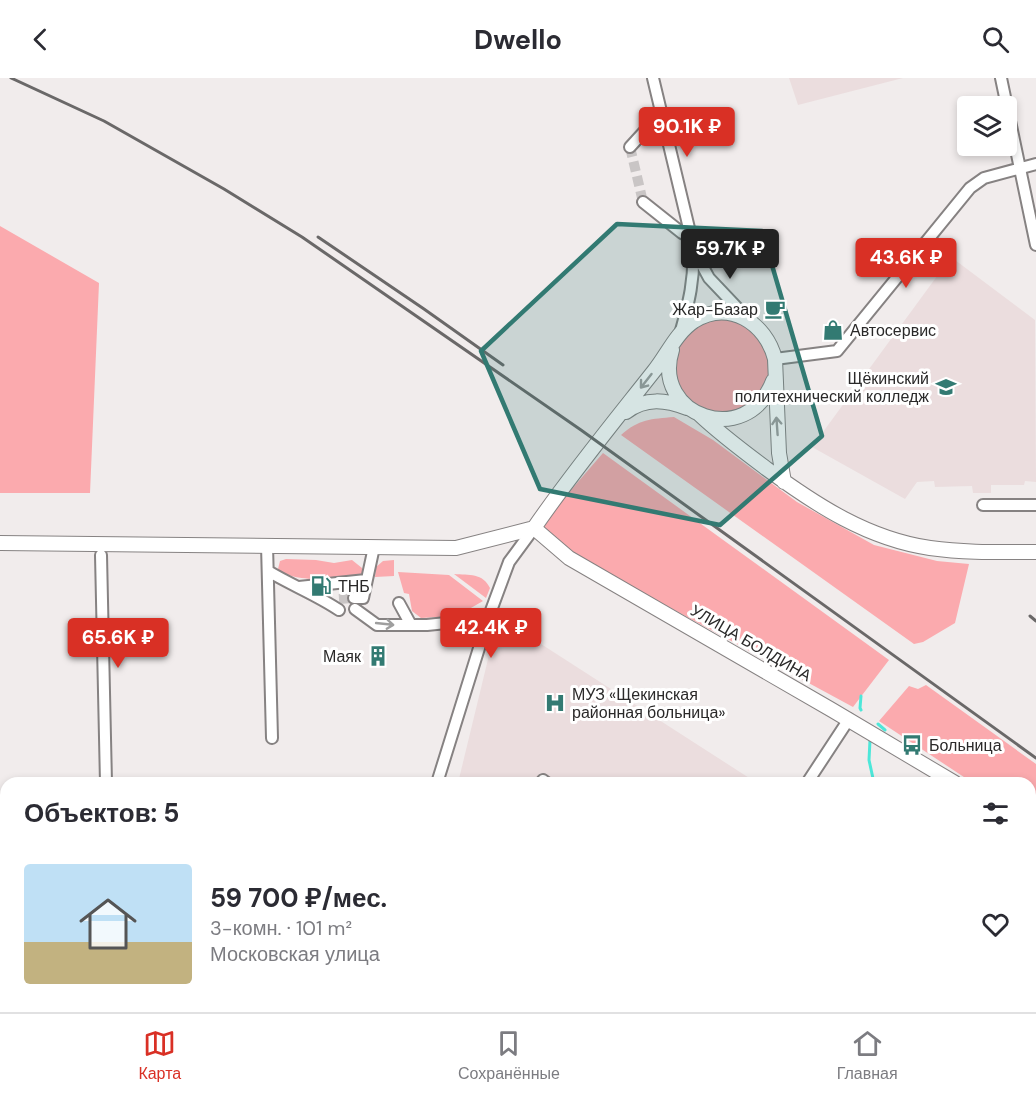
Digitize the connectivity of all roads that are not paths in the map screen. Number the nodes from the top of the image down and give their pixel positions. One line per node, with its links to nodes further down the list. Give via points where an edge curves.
1 (653, 78): 3 (street)
2 (1001, 78): 6 (street)
3 (662, 112): 4 (street); 8 (street)
4 (630, 147)
5 (1036, 164): 6 (street)
6 (1020, 168): 9 (street); 12 (street, via 984,178 970,188 837,351)
7 (643, 202): 8 (street)
8 (692, 241): 10 (street, via 709,278); 11 (street, via 693,283)
9 (1036, 245)
10 (754, 324): 11 (main road, via 736,315 715,314 695,320); 12 (main road, via 768,340)
11 (677, 339): 13 (main road, via 669,374 676,393); 14 (main road, one-way to 14)
12 (775, 365): 13 (main road, via 764,399 749,412 719,420); 15 (main road, one-way to 12)
13 (694, 412): 14 (main road, via 660,400 634,406); 15 (main road)
14 (617, 418): 18 (main road)
15 (784, 482): 22 (main road, via 824,509 881,535 975,553)
16 (983, 505): 17 (street)
17 (1036, 505)
18 (534, 528): 21 (main road, via 456,549); 29 (street, via 509,562); 31 (main road, УЛИЦА БОЛДИНА, via 569,558)
19 (0, 543): 20 (main road)
20 (267, 545): 21 (main road); 24 (street)
21 (374, 547): 25 (street)
22 (1036, 552)
23 (101, 555): 33 (street)
24 (268, 571): 26 (street); 32 (street)
25 (366, 580): 26 (street); 30 (street, one-way to 30, via 363,598 355,604 377,625)
26 (295, 587): 28 (street)
27 (399, 603): 30 (street)
28 (339, 605)
29 (489, 616): 30 (street); 34 (street)
30 (411, 625)
31 (849, 719): 35 (street); 36 (main road, УЛИЦА БОЛДИНА)
32 (272, 738)
33 (106, 777)
34 (439, 777)
35 (811, 777)
36 (945, 777)

